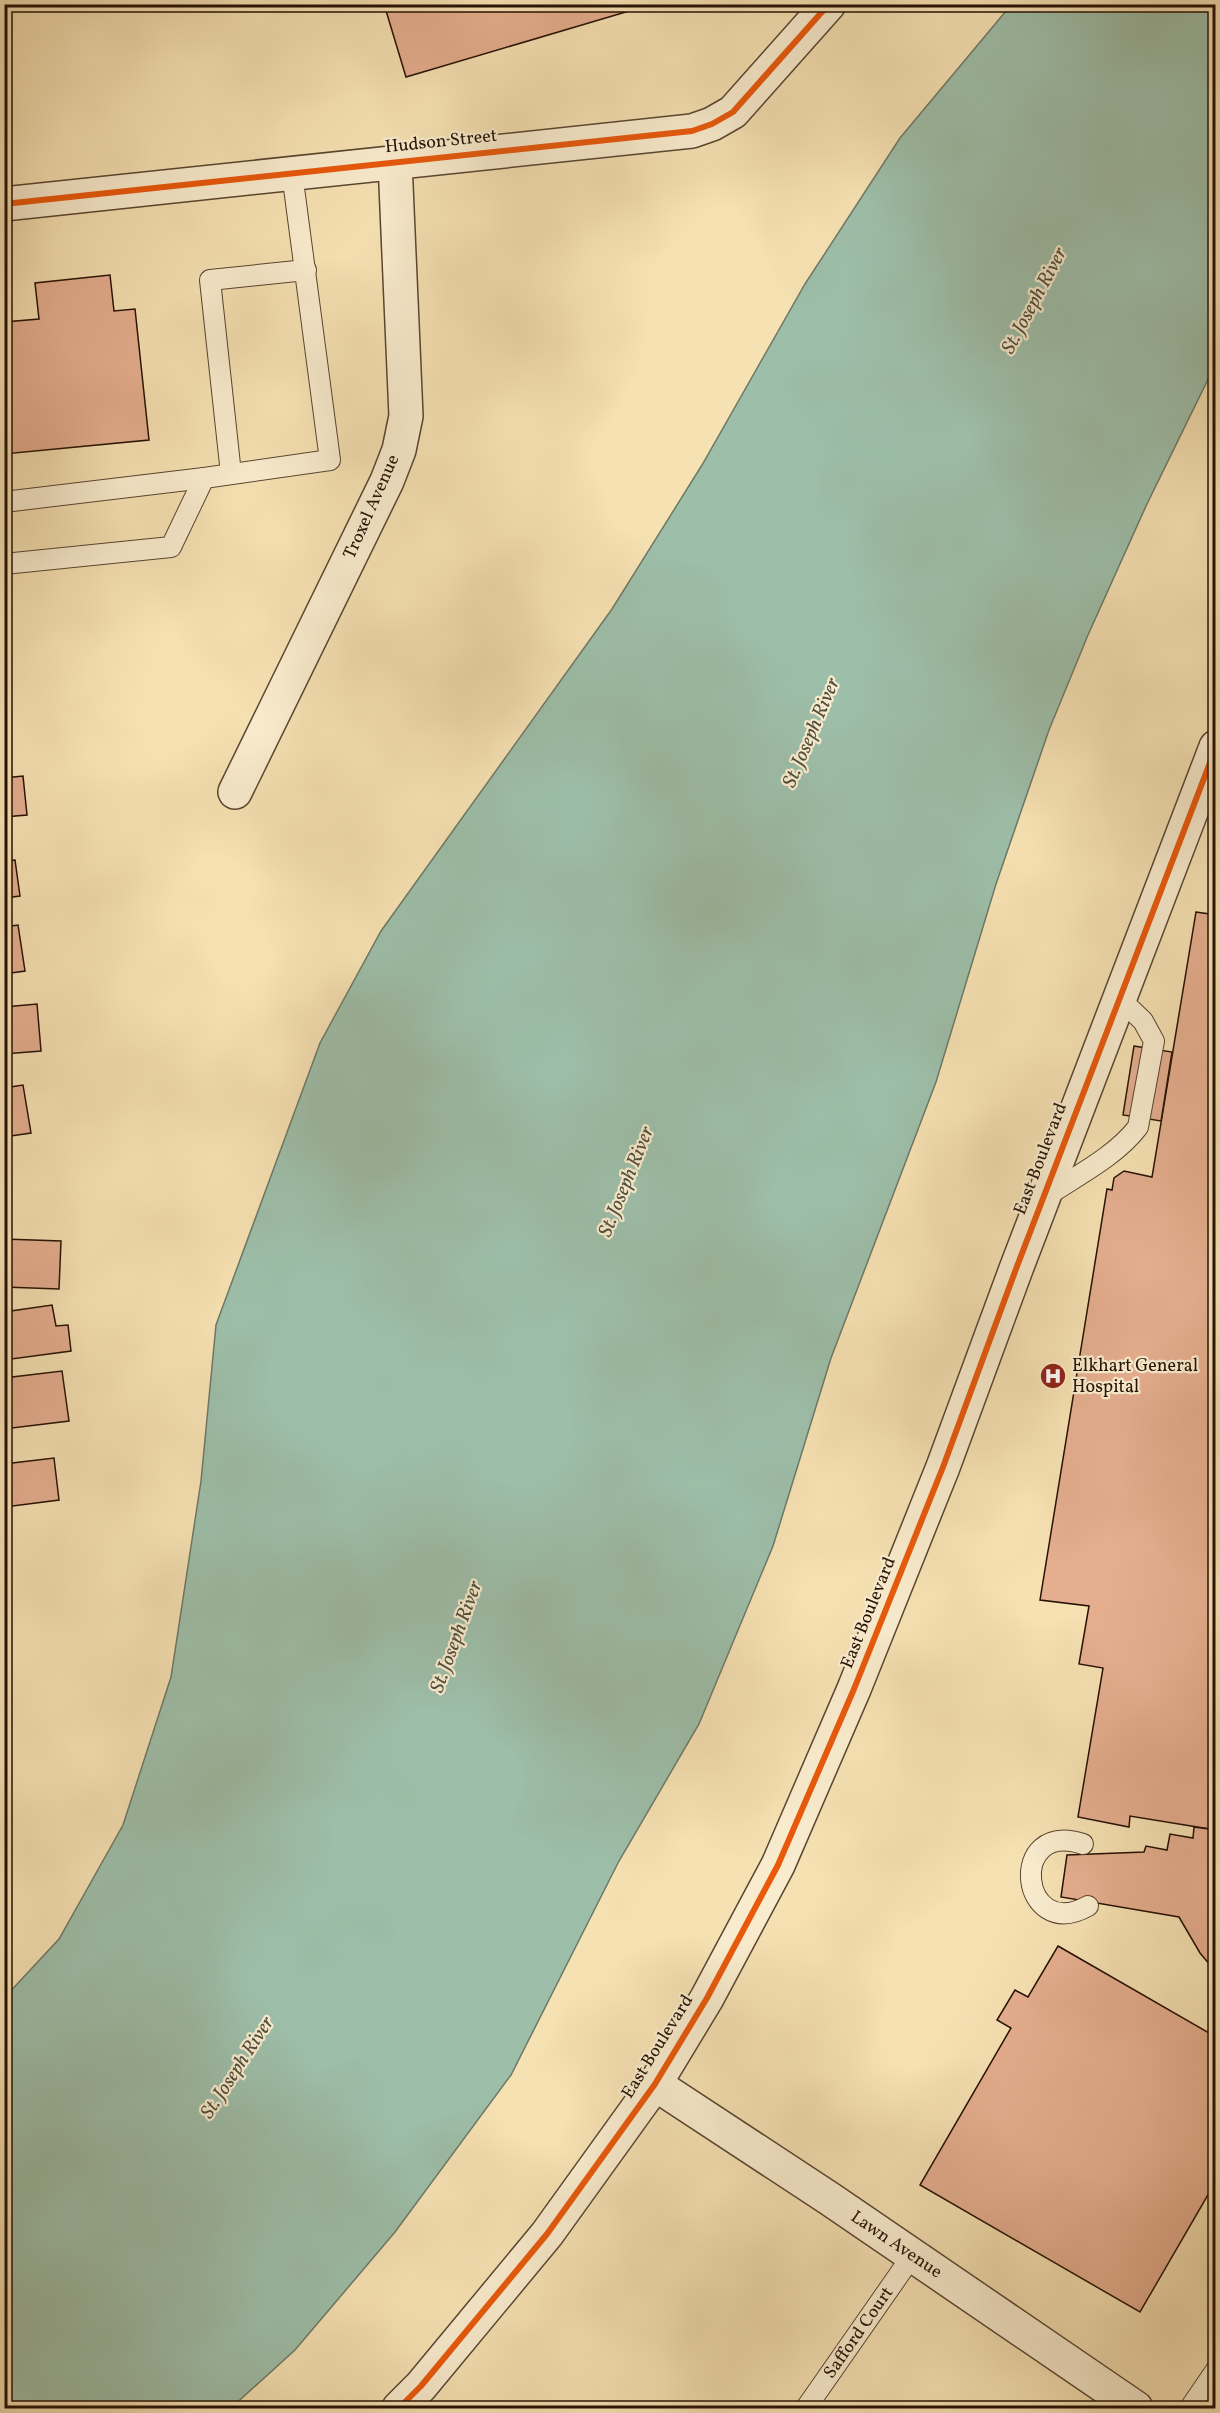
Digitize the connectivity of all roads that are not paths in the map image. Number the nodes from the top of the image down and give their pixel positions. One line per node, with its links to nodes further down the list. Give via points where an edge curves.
1 (829, 4): 2 (street, Hudson Street, via 733,112 712,124 692,131)
2 (395, 162): 3 (street, Hudson Street); 11 (street, Troxel Avenue, via 406,416 399,450 387,482)
3 (292, 173): 4 (street, Hudson Street); 5 (lane)
4 (4, 204)
5 (306, 270): 6 (lane, via 330,460); 6 (lane, via 210,280)
6 (231, 474): 7 (lane)
7 (204, 478): 8 (lane); 9 (lane, via 171,547)
8 (4, 502)
9 (4, 564)
10 (1215, 747): 12 (street, East Boulevard)
11 (235, 792)
12 (1120, 999): 13 (street, East Boulevard); 13 (lane, via 1143,1021 1154,1041 1138,1127 1108,1155)
13 (1043, 1198): 16 (street, East Boulevard, via 893,1594 778,1865 718,1978)
14 (1083, 1844): 15 (lane, via 1072,1840 1047,1846 1038,1854 1030,1876 1032,1888 1045,1906 1067,1913)
15 (1088, 1906)
16 (655, 2084): 17 (street, Lawn Avenue); 19 (street, East Boulevard, via 547,2234)
17 (912, 2256): 20 (lane, Safford Court); 21 (street, Lawn Avenue)
18 (1215, 2370): 22 (lane)
19 (399, 2409)
20 (806, 2409)
21 (1136, 2409)
22 (1190, 2409)

